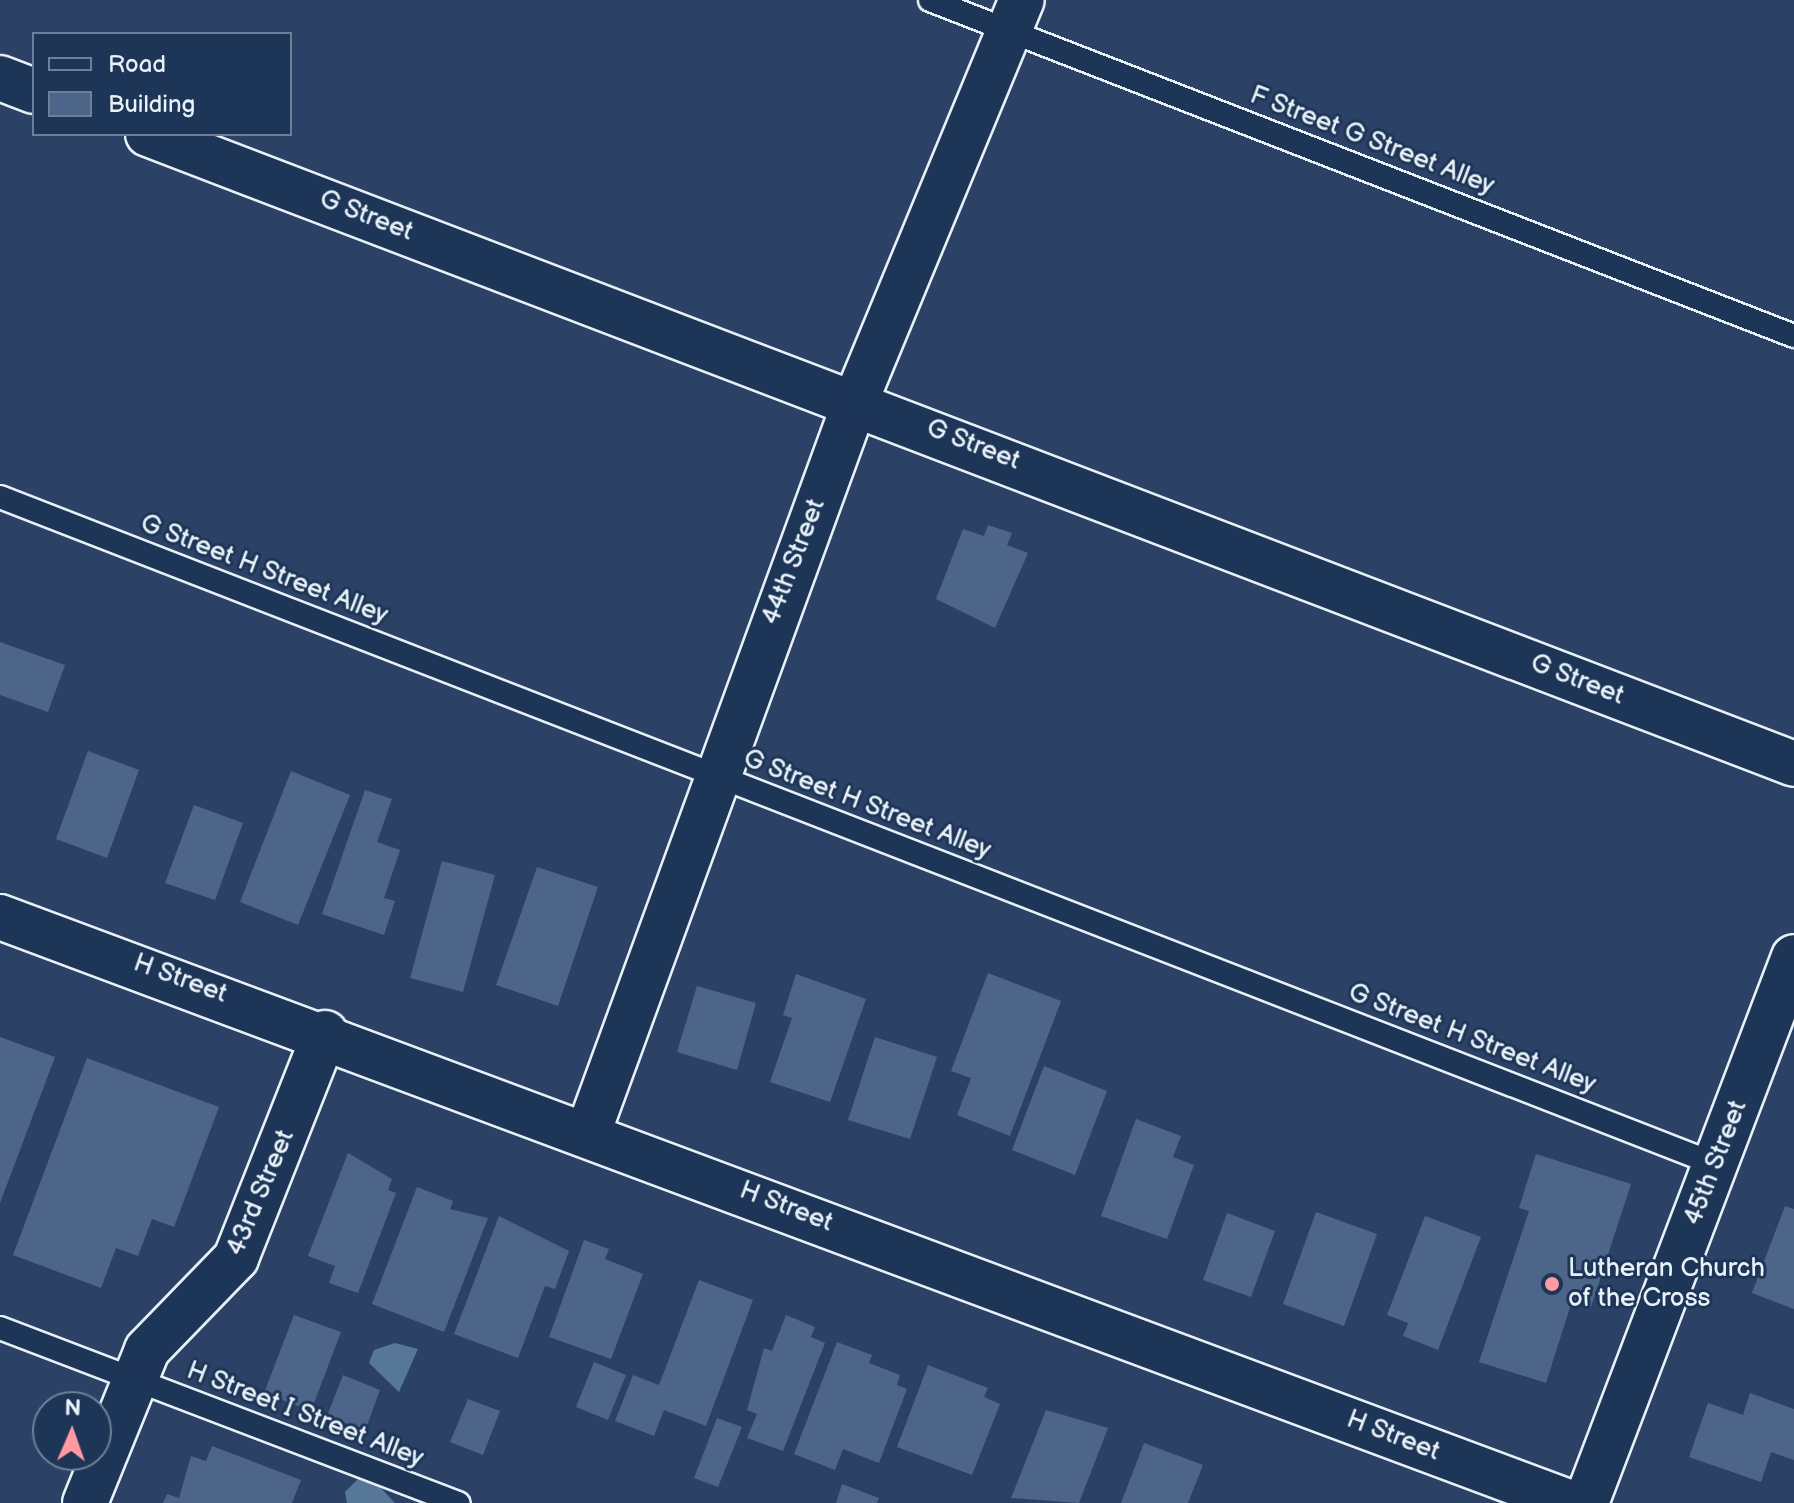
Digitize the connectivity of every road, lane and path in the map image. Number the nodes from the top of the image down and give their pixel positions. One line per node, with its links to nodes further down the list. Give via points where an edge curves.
1 (930, 0): 2 (lane, F Street G Street Alley)
2 (1017, 15): 6 (lane, F Street G Street Alley); 7 (street, 44th Street)
3 (0, 78): 4 (street)
4 (32, 90)
5 (153, 136): 7 (street, G Street)
6 (1794, 336)
7 (856, 400): 9 (street, G Street); 10 (street, 44th Street)
8 (0, 497): 10 (lane, G Street H Street Alley)
9 (1794, 764)
10 (714, 776): 14 (street, 44th Street); 15 (lane, G Street H Street Alley)
11 (0, 917): 13 (street, H Street)
12 (1794, 957): 15 (street, 45th Street)
13 (325, 1033): 14 (street, H Street); 17 (street, 43rd Street, via 236,1258 157,1338)
14 (588, 1133): 20 (street, H Street)
15 (1715, 1164): 21 (street, 45th Street)
16 (0, 1328): 17 (lane, H Street I Street Alley)
17 (132, 1380): 18 (street, 43rd Street); 19 (lane, H Street I Street Alley)
18 (85, 1503)
19 (459, 1503)
20 (1571, 1503)
21 (1586, 1503)

